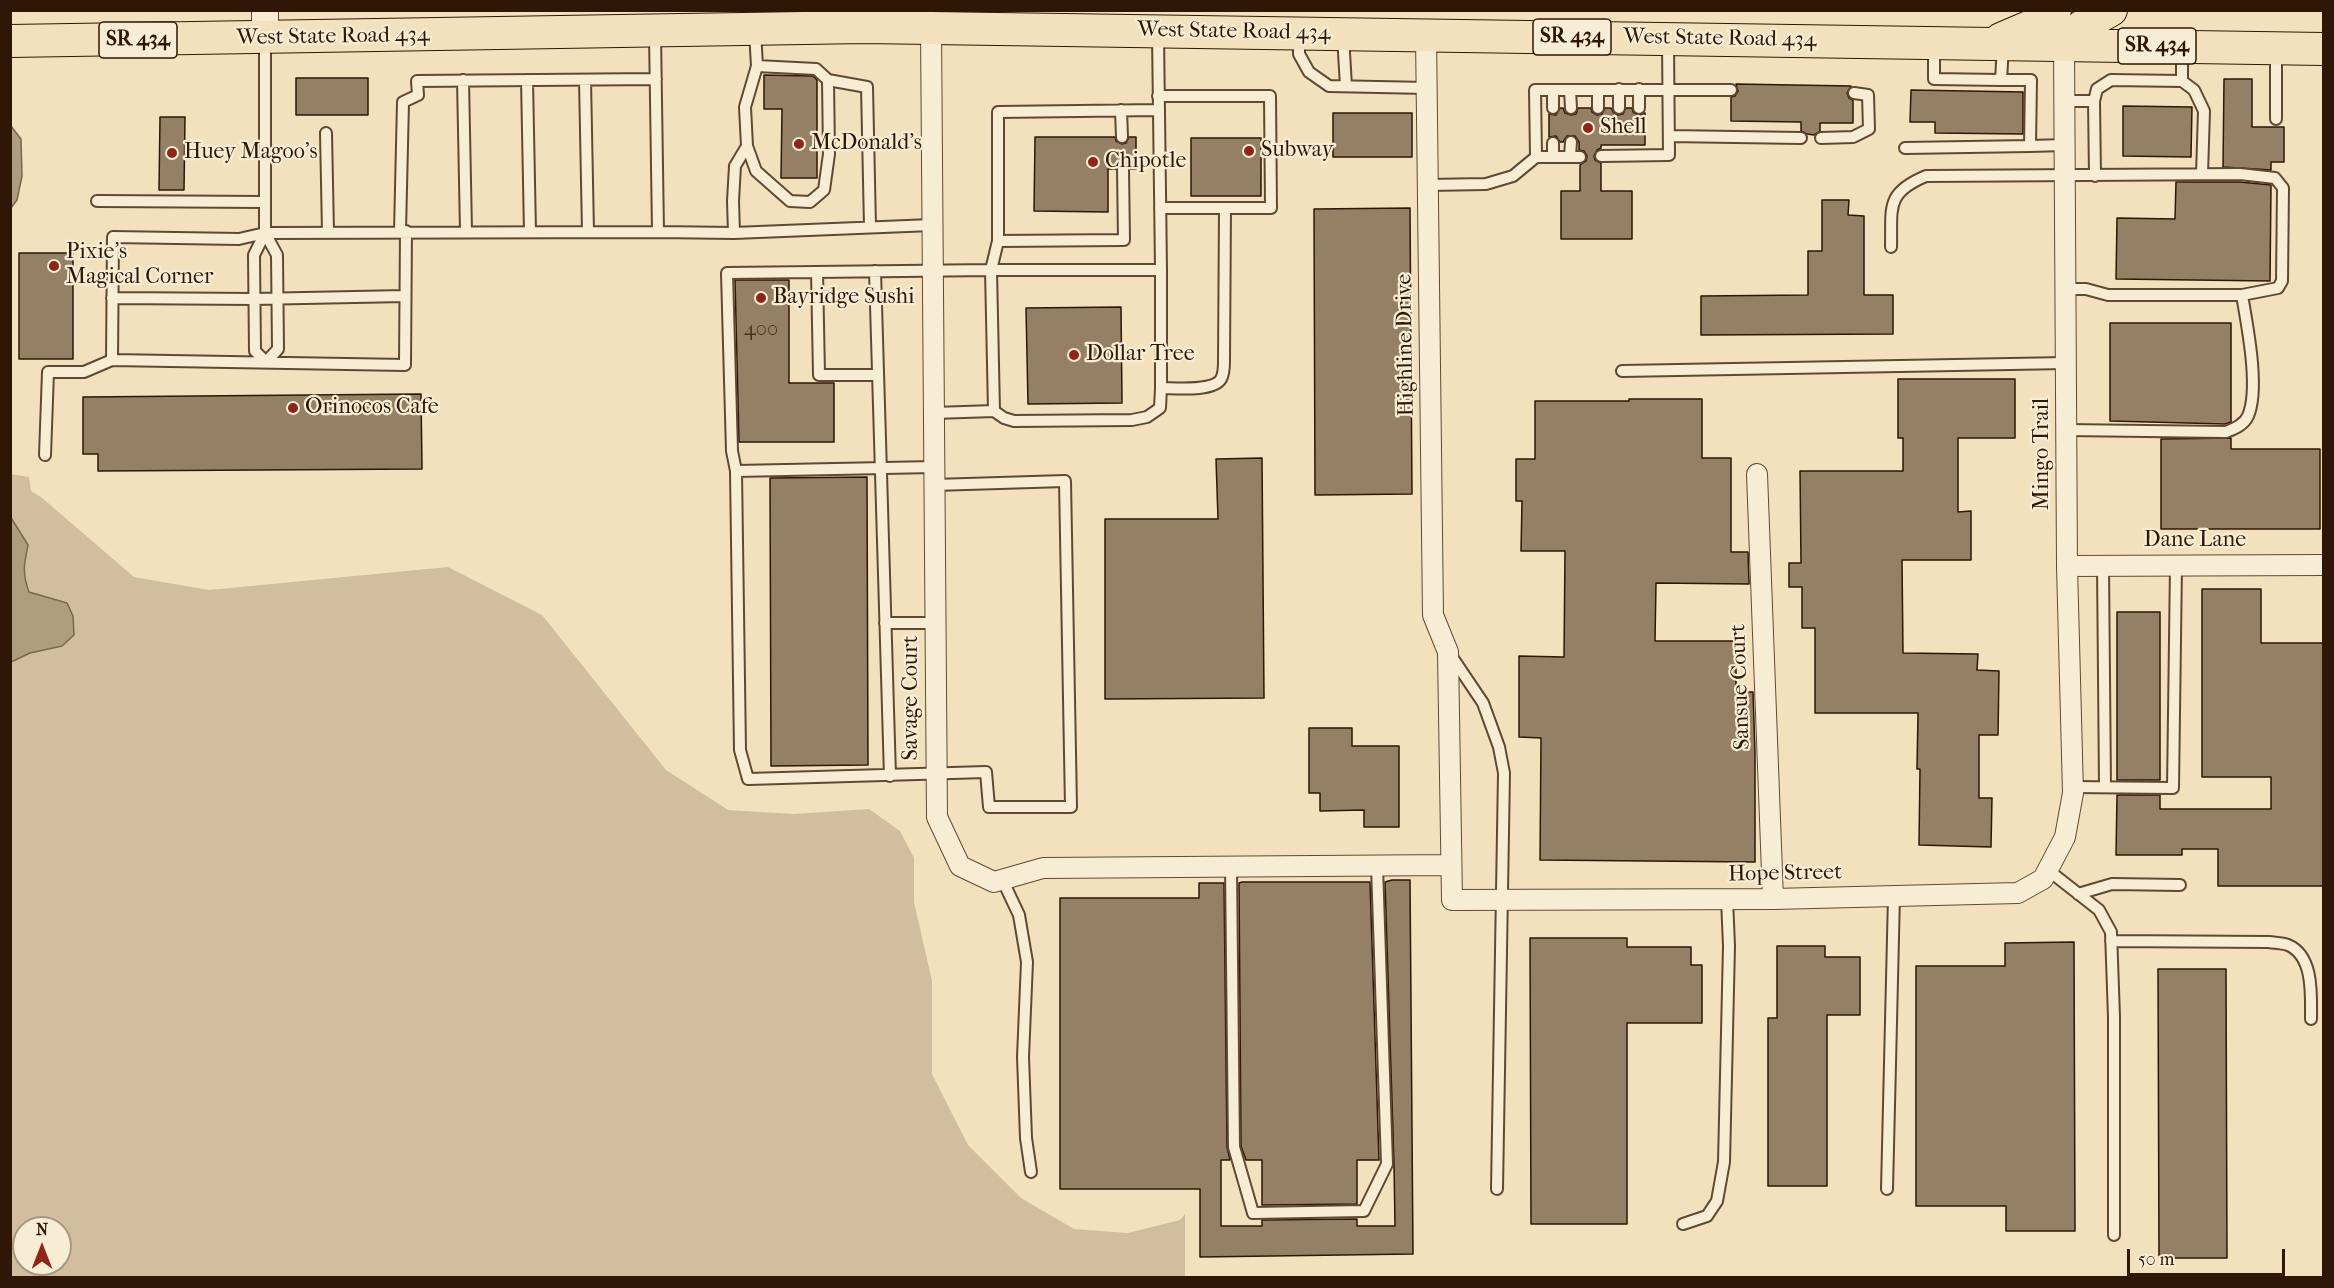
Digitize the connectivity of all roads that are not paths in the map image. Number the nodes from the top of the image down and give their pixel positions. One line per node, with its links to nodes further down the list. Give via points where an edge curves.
1 (898, 10): 6 (main road)
2 (2055, 10): 16 (main road)
3 (2111, 10): 17 (main road, via 2081,27)
4 (938, 19): 6 (main road, West State Road 434 / SR 434); 9 (main road, West State Road 434 / SR 434); 73 (street, Savage Court)
5 (265, 25): 8 (main road, West State Road 434 / SR 434); 14 (main road, West State Road 434 / SR 434); 70 (lane)
6 (865, 27): 7 (main road, SR 434)
7 (755, 28): 8 (main road, SR 434); 21 (lane)
8 (655, 30): 22 (lane)
9 (1158, 31): 10 (main road, West State Road 434 / SR 434); 39 (lane)
10 (1299, 33): 11 (main road, West State Road 434 / SR 434); 29 (lane, via 1299,54 1309,72 1329,86)
11 (1343, 33): 12 (main road, West State Road 434 / SR 434); 29 (lane)
12 (1426, 34): 13 (main road, West State Road 434 / SR 434); 30 (street, Highline Drive)
13 (1668, 38): 15 (main road, West State Road 434 / SR 434); 33 (lane)
14 (10, 41)
15 (1934, 42): 16 (main road, West State Road 434 / SR 434); 27 (lane, via 1934,79)
16 (1997, 43): 17 (main road, West State Road 434 / SR 434); 27 (lane)
17 (2064, 44): 18 (main road, West State Road 434 / SR 434); 40 (street, Mingo Trail)
18 (2182, 46): 19 (main road, West State Road 434 / SR 434); 28 (lane)
19 (2276, 48): 20 (main road, West State Road 434 / SR 434); 49 (lane)
20 (2324, 49)
21 (757, 66): 26 (lane, via 816,69); 58 (lane, via 745,107)
22 (656, 79): 25 (lane); 80 (lane)
23 (463, 80): 24 (lane); 75 (lane, via 417,81 418,95 403,102); 76 (lane)
24 (526, 80): 25 (lane); 78 (lane)
25 (585, 80): 79 (lane)
26 (828, 80): 58 (lane, via 828,163 824,190 810,202 790,201 776,190 756,171); 74 (lane, via 867,87)
27 (2001, 80): 59 (lane, via 2031,80)
28 (2182, 81): 41 (lane, via 2111,80 2097,89); 65 (lane, via 2194,90 2204,111)
29 (1346, 86): 30 (lane)
30 (1427, 88): 68 (street, Highline Drive)
31 (1619, 89): 32 (lane); 36 (lane); 45 (lane)
32 (1639, 89): 33 (lane); 46 (lane)
33 (1668, 89): 37 (lane); 51 (lane)
34 (1552, 90): 35 (lane); 42 (lane); 61 (lane, via 1535,90)
35 (1570, 90): 36 (lane); 43 (lane)
36 (1598, 90): 44 (lane)
37 (1731, 90)
38 (1854, 93): 54 (lane, via 1868,95 1869,129 1853,137)
39 (1158, 96): 48 (lane); 72 (lane, via 1270,96 1271,208)
40 (2065, 101): 41 (lane); 57 (street, Mingo Trail)
41 (2094, 101): 67 (lane)
42 (1553, 108)
43 (1571, 108)
44 (1598, 108)
45 (1619, 108)
46 (1639, 108)
47 (1121, 110): 48 (lane); 52 (lane); 83 (lane, via 998,112)
48 (1159, 110): 71 (lane)
49 (2276, 119)
50 (326, 133): 77 (lane)
51 (1669, 136): 53 (lane); 63 (lane, via 1669,155 1620,150)
52 (1122, 137)
53 (1801, 138)
54 (1821, 138)
55 (1571, 142): 62 (lane, via 1575,156)
56 (1553, 143): 62 (lane)
57 (2065, 145): 59 (lane); 66 (street, Mingo Trail)
58 (747, 146): 82 (lane, via 735,166)
59 (2030, 146): 60 (lane)
60 (1905, 148)
61 (1536, 156): 62 (lane); 68 (lane, via 1513,176 1486,184)
62 (1553, 156)
63 (1601, 156)
64 (1123, 169): 83 (lane, via 1124,240)
65 (2202, 174): 67 (lane); 91 (lane, via 2275,178 2283,189 2282,281 2278,288)
66 (2065, 176): 67 (lane); 84 (lane, via 1926,176 1899,190 1892,203); 90 (street, Mingo Trail)
67 (2095, 176)
68 (1428, 185): 116 (street, Highline Drive, via 1433,615)
69 (97, 201): 70 (lane)
70 (265, 202): 81 (lane)
71 (1160, 208): 72 (lane); 86 (lane)
72 (1225, 208): 101 (lane, via 1222,378 1209,387)
73 (932, 225): 74 (lane); 89 (street, Savage Court)
74 (870, 227): 82 (lane)
75 (403, 231): 76 (lane); 77 (lane); 92 (lane)
76 (466, 231): 78 (lane)
77 (328, 232): 81 (lane)
78 (530, 232): 79 (lane)
79 (588, 232): 80 (lane)
80 (658, 232): 82 (lane)
81 (265, 233): 93 (lane, via 239,239 112,237); 94 (lane, via 277,255); 95 (lane, via 254,255)
82 (734, 233)
83 (998, 241): 85 (lane)
84 (1891, 247)
85 (991, 270): 86 (lane); 89 (lane); 102 (lane)
86 (1161, 270): 101 (lane)
87 (875, 271): 88 (lane); 89 (lane); 100 (lane)
88 (817, 272): 100 (lane, via 819,375); 107 (lane, via 727,273 732,451)
89 (933, 272): 103 (street, Savage Court)
90 (2066, 289): 91 (lane, via 2108,295); 98 (street, Mingo Trail)
91 (2242, 295): 104 (lane, via 2252,397 2248,418 2238,427 2226,432)
92 (405, 296): 94 (lane); 97 (lane, via 405,365)
93 (112, 298): 95 (lane); 96 (lane)
94 (277, 298): 95 (lane); 97 (lane, via 278,349)
95 (254, 299): 97 (lane, via 255,351)
96 (112, 360): 97 (lane); 105 (lane, via 84,372 48,372)
97 (266, 362)
98 (2066, 363): 99 (lane); 104 (street, Mingo Trail)
99 (1622, 371)
100 (878, 375): 106 (lane)
101 (1161, 388): 102 (lane, via 1160,408 1148,417 1131,420 1014,421)
102 (994, 411): 103 (lane)
103 (934, 413): 109 (street, Savage Court)
104 (2067, 430): 113 (street, Mingo Trail)
105 (45, 455)
106 (880, 468): 107 (lane); 109 (lane); 114 (lane)
107 (736, 471): 118 (lane, via 740,750 748,779)
108 (1757, 474): 131 (street, Sansue Court)
109 (934, 476): 115 (street, Savage Court); 117 (lane, via 1065,481 1071,807 989,807 986,772)
110 (2103, 565): 111 (street, Dane Lane); 113 (street, Dane Lane); 120 (lane)
111 (2176, 565): 112 (street, Dane Lane); 120 (lane, via 2173,788)
112 (2324, 565)
113 (2067, 566): 119 (street, Mingo Trail)
114 (885, 623): 115 (lane); 118 (lane)
115 (935, 623): 117 (street, Savage Court)
116 (1448, 652): 121 (street, Hope Street); 129 (lane, via 1483,703 1499,747 1504,773)
117 (937, 774): 118 (lane); 125 (street, Savage Court, via 937,817 960,866 994,882)
118 (890, 776)
119 (2072, 787): 120 (lane); 122 (street, Mingo Trail, via 2065,837)
120 (2105, 787)
121 (1451, 865): 123 (street, Savage Court); 129 (street, Hope Street, via 1452,900)
122 (2051, 865): 127 (lane); 128 (street, Hope Street, via 2043,879 2018,893)
123 (1377, 866): 124 (street, Savage Court); 124 (lane, via 1387,1164 1364,1211 1253,1213 1234,1147)
124 (1231, 867): 125 (street, Savage Court, via 1043,868)
125 (1002, 879): 134 (lane, via 1019,915 1027,962 1023,1057)
126 (2180, 885): 127 (lane, via 2112,884)
127 (2078, 894): 132 (lane, via 2099,910 2111,932)
128 (1894, 896): 131 (street, Hope Street); 136 (lane)
129 (1503, 898): 130 (street, Hope Street); 135 (lane)
130 (1727, 898): 131 (street, Hope Street); 137 (lane, via 1724,1162 1717,1201 1707,1216)
131 (1773, 898)
132 (2111, 941): 133 (lane, via 2288,945 2302,955 2311,988); 138 (lane)
133 (2311, 1019)
134 (1031, 1172)
135 (1497, 1189)
136 (1887, 1189)
137 (1683, 1224)
138 (2114, 1235)

